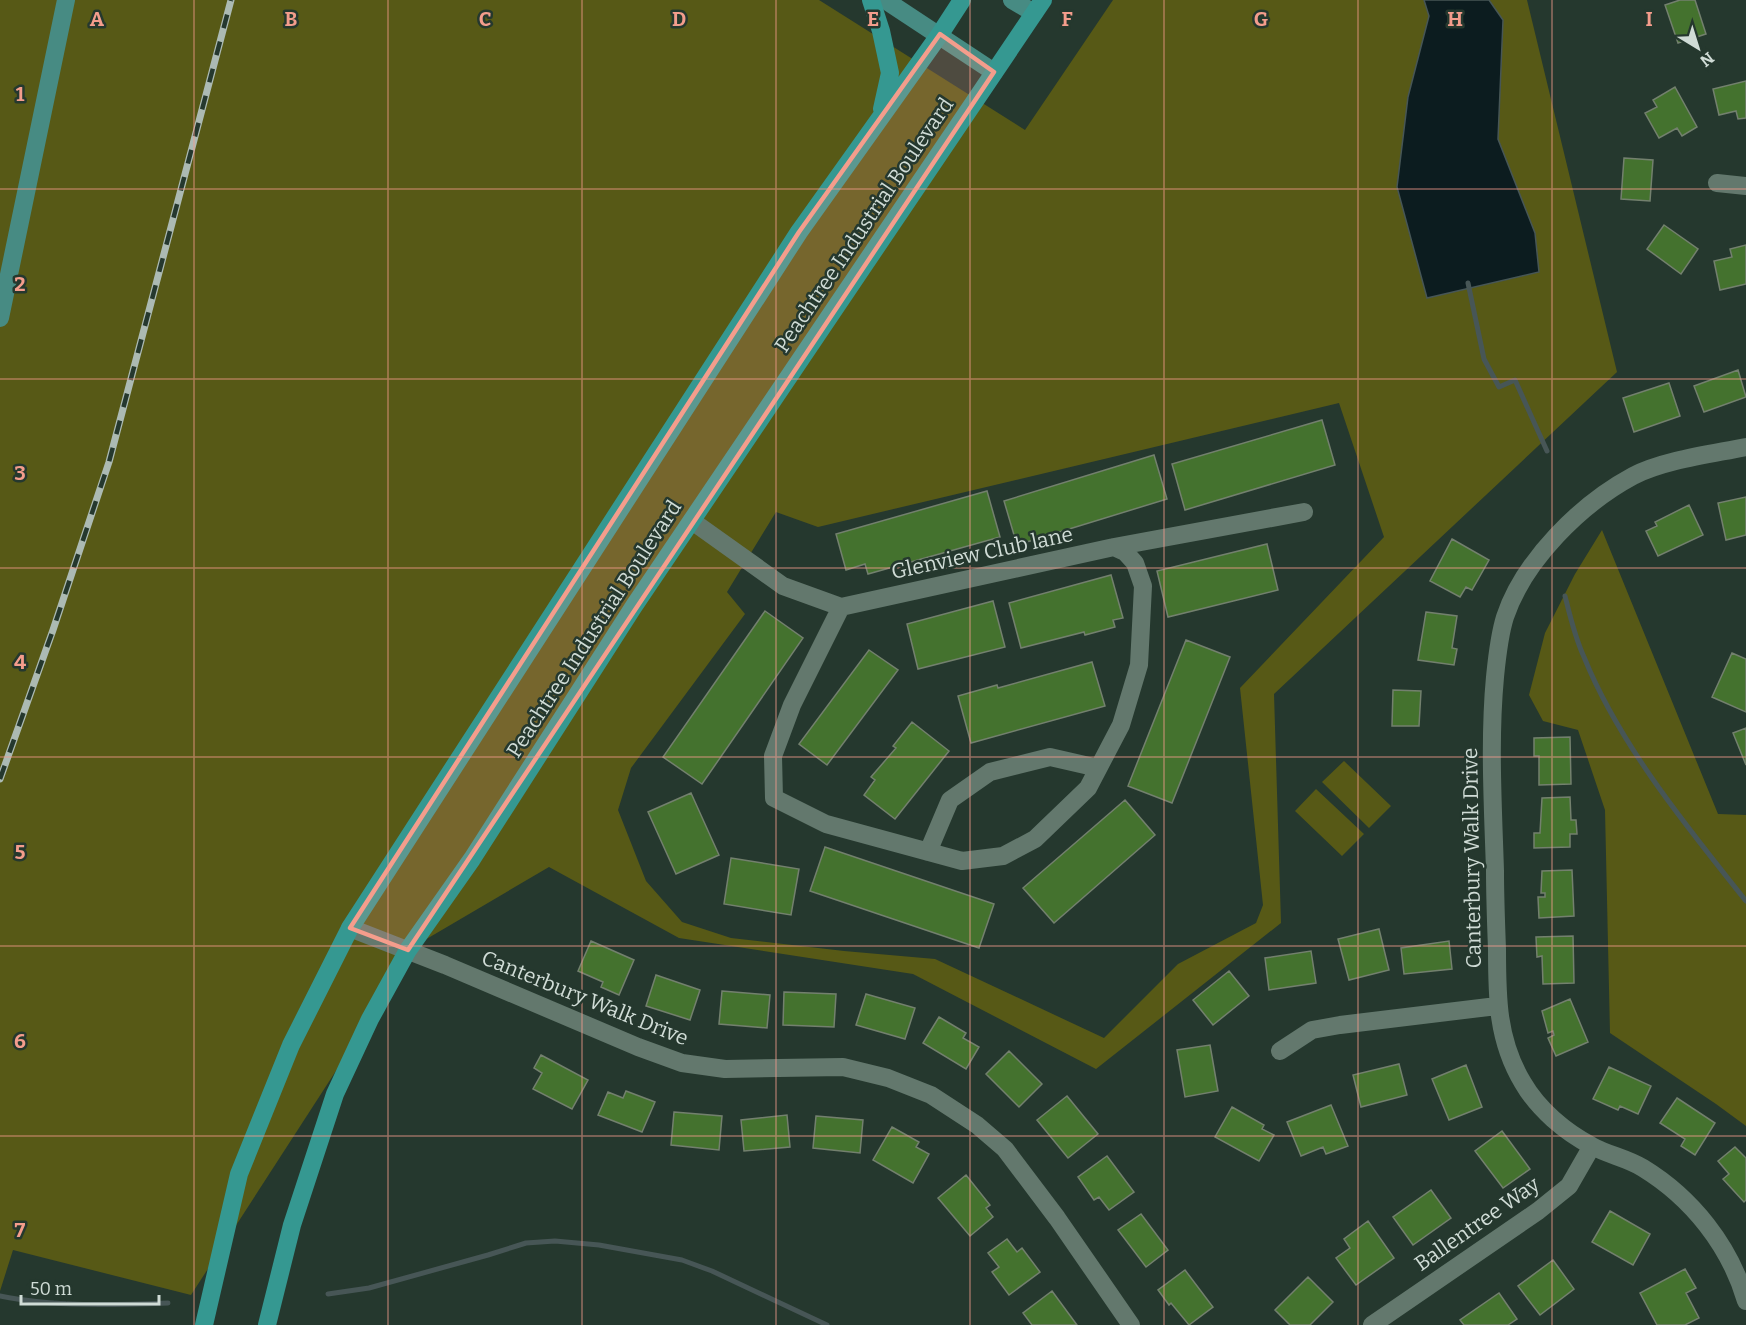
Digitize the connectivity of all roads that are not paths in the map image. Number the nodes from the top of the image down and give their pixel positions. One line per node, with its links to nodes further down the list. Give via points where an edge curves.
1 (66, 0): 12 (main road)
2 (871, 0): 9 (highway, via 890,73)
3 (885, 0): 7 (main road)
4 (962, 0): 7 (highway, Peachtree Industrial Boulevard)
5 (1012, 0): 6 (main road)
6 (1038, 7): 8 (highway, Peachtree Industrial Boulevard)
7 (940, 34): 8 (main road); 9 (highway, Peachtree Industrial Boulevard)
8 (994, 72): 15 (highway, Peachtree Industrial Boulevard)
9 (881, 116): 20 (highway, Peachtree Industrial Boulevard, via 799,232)
10 (1717, 183): 11 (street)
11 (1746, 186)
12 (0, 318)
13 (1746, 447): 22 (street, Canterbury Walk Drive, via 1672,463 1634,476 1594,502 1546,546 1523,579 1505,616 1491,716)
14 (1304, 512): 16 (street, Glenview Club lane)
15 (692, 521): 17 (street, via 783,586); 21 (highway, Peachtree Industrial Boulevard, via 472,859)
16 (1114, 547): 17 (street, Glenview Club lane); 18 (street, via 1136,564 1143,586 1139,665 1121,725)
17 (841, 607): 19 (street, via 792,705 773,756 774,798 826,824)
18 (1098, 768): 19 (street, via 1088,788 1035,839 1003,856 962,861); 19 (street, via 1050,757 990,772 950,800)
19 (928, 852)
20 (350, 928): 21 (street, Canterbury Walk Drive); 26 (highway, Peachtree Industrial Boulevard, via 291,1045 239,1174)
21 (408, 950): 27 (highway, Peachtree Industrial Boulevard, via 335,1094 294,1218); 28 (street, Canterbury Walk Drive, via 682,1063 725,1069 843,1066 932,1095 1005,1149)
22 (1497, 1006): 23 (street, via 1312,1030); 24 (street, Canterbury Walk Drive, via 1513,1065 1524,1086 1554,1119)
23 (1280, 1051)
24 (1592, 1146): 25 (street, Canterbury Walk Drive, via 1642,1167 1703,1219 1739,1277); 29 (street, Ballentree Way, via 1569,1186 1539,1211)
25 (1746, 1301)
26 (204, 1325)
27 (267, 1325)
28 (1131, 1325)
29 (1372, 1325)

